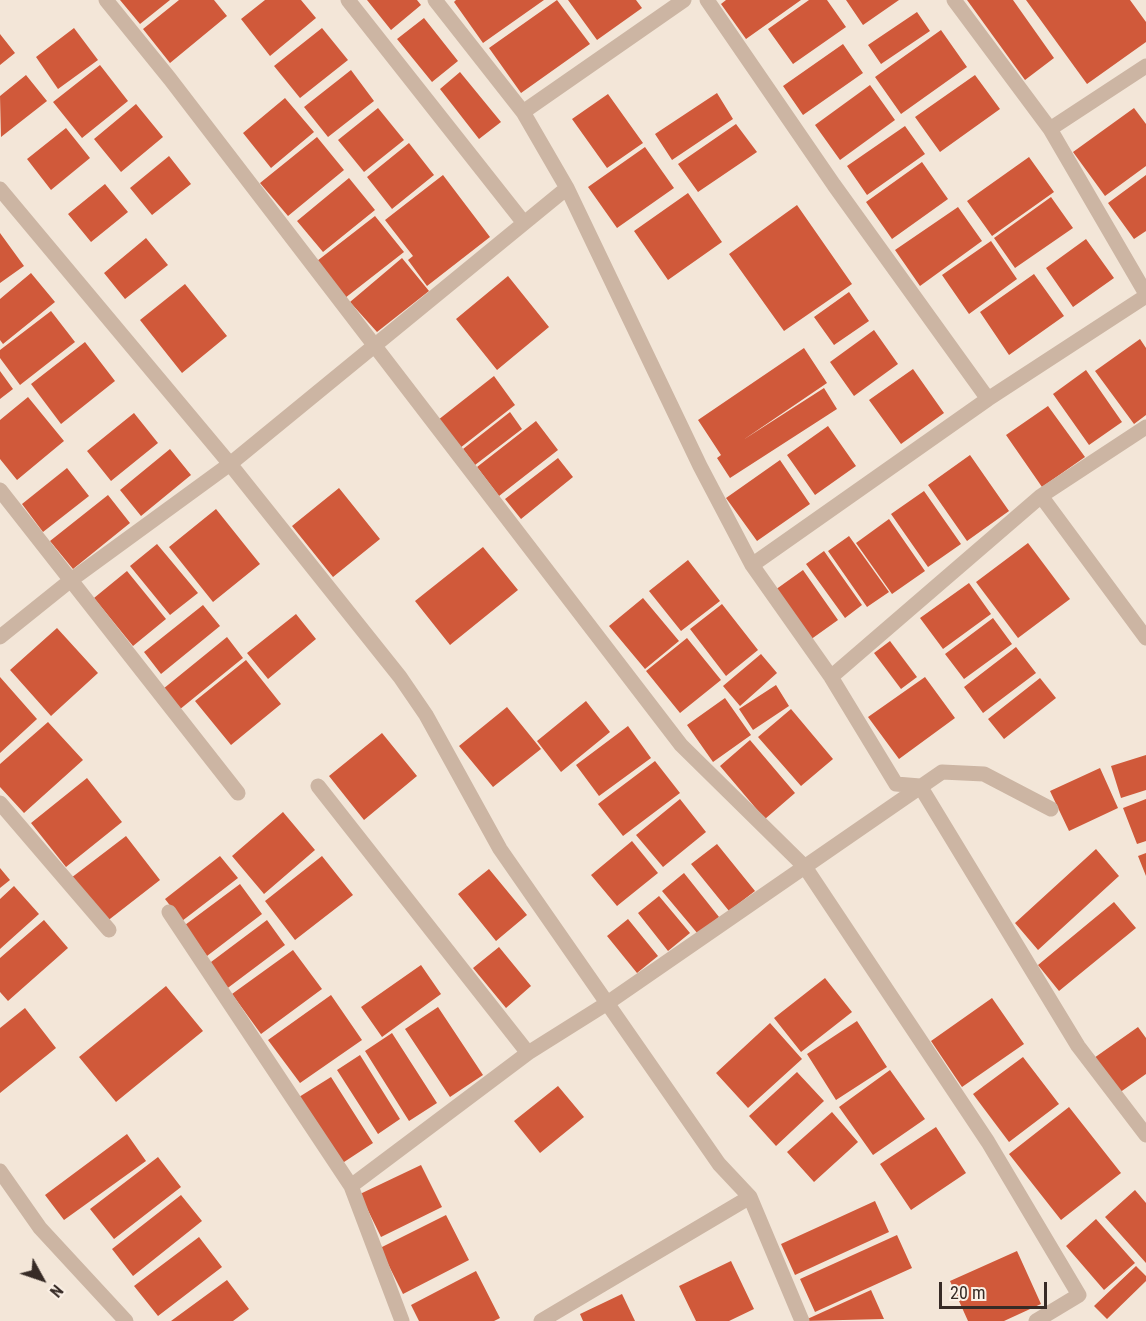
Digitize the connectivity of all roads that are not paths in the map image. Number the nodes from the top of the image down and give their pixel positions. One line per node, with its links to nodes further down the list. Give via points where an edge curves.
1 (106, 0): 14 (street)
2 (348, 0): 12 (street)
3 (435, 0): 8 (street)
4 (684, 0): 8 (street)
5 (707, 0): 15 (street)
6 (954, 0): 9 (street)
7 (1146, 66): 9 (street)
8 (523, 112): 10 (street)
9 (1050, 129): 13 (street)
10 (567, 188): 12 (street); 20 (street, via 700,466)
11 (0, 189): 17 (street)
12 (524, 223): 14 (street)
13 (1146, 295): 15 (street)
14 (373, 345): 17 (street); 30 (street, via 681,745)
15 (988, 399): 20 (street)
16 (1146, 427): 19 (street)
17 (230, 464): 21 (street); 33 (street, via 426,715 500,849)
18 (0, 490): 21 (street)
19 (1041, 496): 23 (street); 24 (street)
20 (752, 565): 24 (street)
21 (71, 580): 22 (street); 27 (street)
22 (0, 637)
23 (1146, 638)
24 (831, 677): 26 (street, via 896,784)
25 (318, 786): 34 (street)
26 (920, 786): 29 (street, via 942,772 984,774); 30 (street); 35 (street, via 1078,1046)
27 (238, 793)
28 (0, 803): 32 (street)
29 (1051, 809)
30 (805, 867): 33 (street); 43 (street, via 988,1142 1079,1295)
31 (169, 912): 37 (street)
32 (109, 930)
33 (606, 1004): 34 (street); 38 (street, via 719,1164)
34 (528, 1053): 37 (street)
35 (1146, 1135)
36 (0, 1171): 39 (street, via 40,1228)
37 (351, 1186): 40 (street)
38 (750, 1197): 41 (street); 42 (street)
39 (126, 1321)
40 (402, 1321)
41 (541, 1321)
42 (802, 1321)
43 (1036, 1321)

